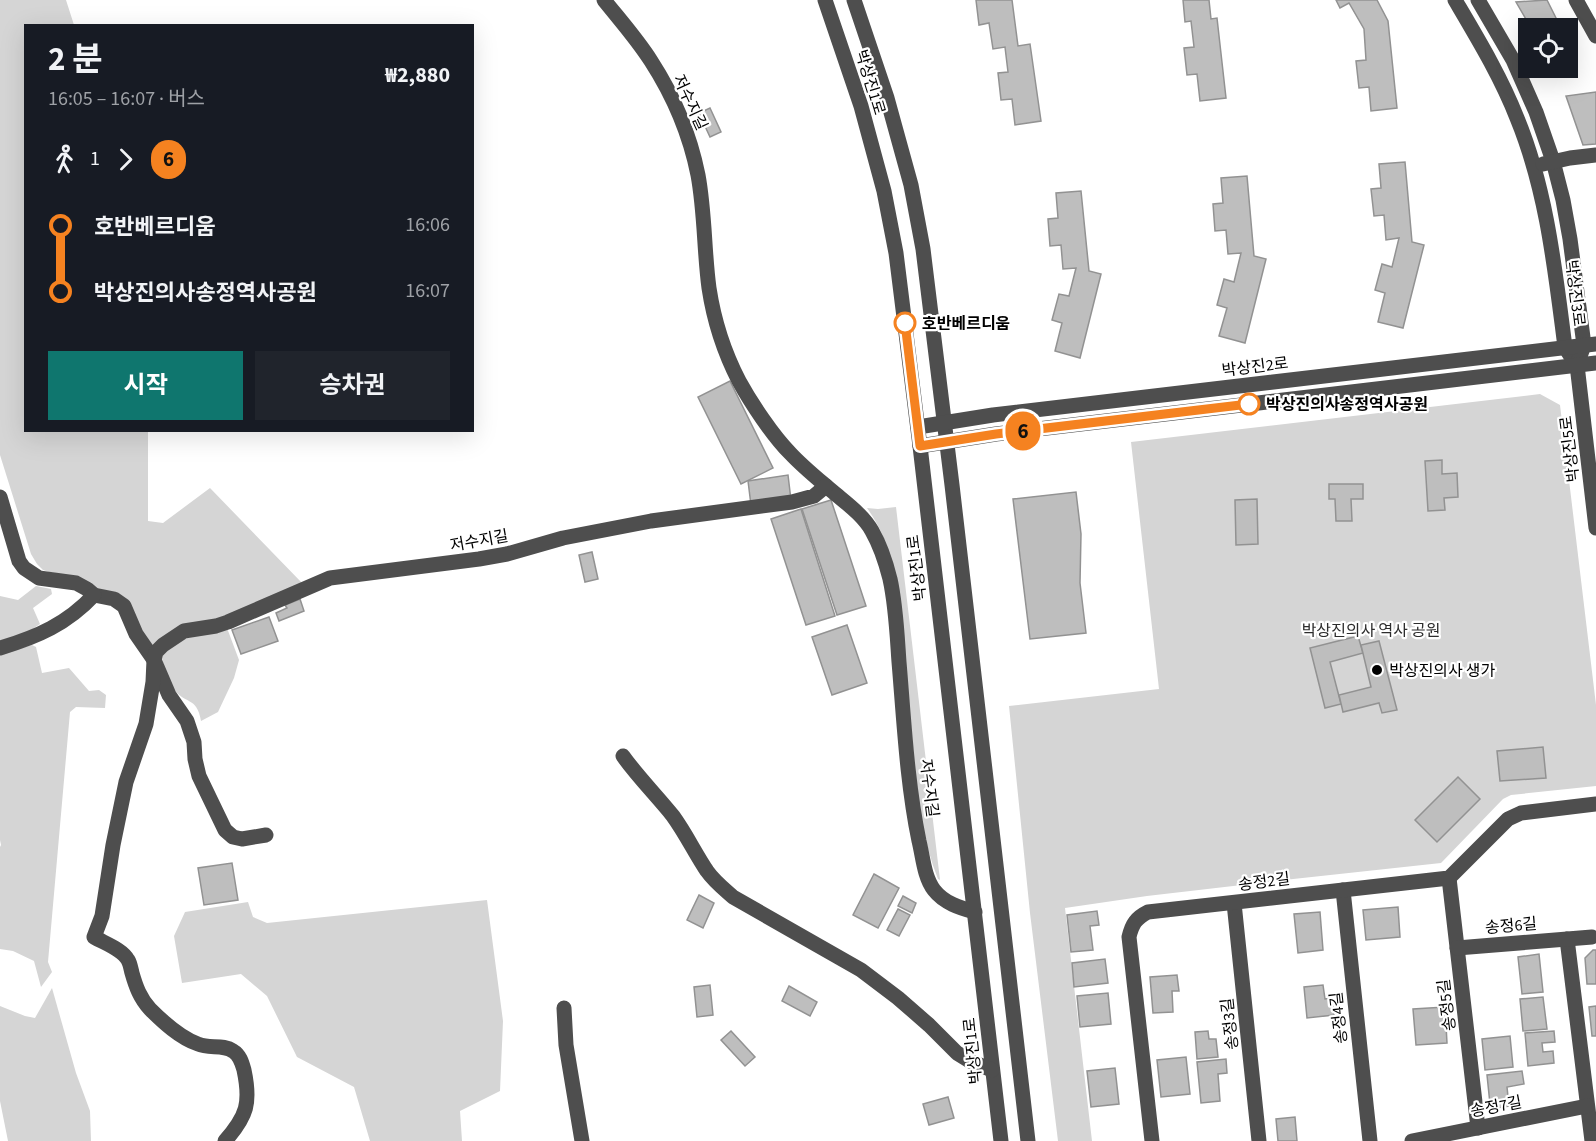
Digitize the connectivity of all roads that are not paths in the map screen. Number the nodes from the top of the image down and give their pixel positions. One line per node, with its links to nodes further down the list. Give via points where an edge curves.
1 (604, 0): 19 (street, 저수지길, via 652,62 689,138 702,200 709,289 722,345 760,415 787,450)
2 (825, 0): 16 (street, 박상진1로, via 861,105 884,191)
3 (854, 0): 15 (street, 박상진1로, via 887,98 910,185 923,249)
4 (1455, 0): 10 (street, 박상진3로, via 1496,69)
5 (1478, 0): 9 (street, 박상진3로, via 1513,60)
6 (1576, 0): 7 (street)
7 (1596, 36)
8 (1596, 155): 9 (street)
9 (1553, 162): 10 (street); 11 (street, 박상진3로)
10 (1534, 166): 12 (street, 박상진3로, via 1551,242)
11 (1590, 344): 12 (street, 박상진2로); 14 (street, 박상진3로)
12 (1565, 347): 14 (street, 박상진3로); 15 (street, 박상진2로)
13 (1596, 363): 14 (street)
14 (1577, 365): 17 (street); 21 (street, 박상진5로)
15 (945, 423): 16 (street, 박상진2로); 17 (street, 박상진1로)
16 (918, 427): 18 (street, 박상진1로)
17 (947, 442): 18 (street); 42 (street, 박상진1로)
18 (920, 446): 31 (street, 박상진1로)
19 (826, 486): 24 (street, 저수지길, via 814,496 792,502 651,521 479,559 330,578 228,622 184,631 163,645); 31 (street, 저수지길, via 872,530 890,579 909,771 927,874 943,899)
20 (0, 497): 22 (street, via 24,568 39,578 76,583)
21 (1596, 528)
22 (94, 595): 23 (street, via 80,611 49,630); 24 (street, via 114,599 124,606 136,634)
23 (0, 648)
24 (154, 660): 27 (street, via 169,695 188,721 199,776 225,830 243,839); 39 (street, via 146,724 126,782 102,916 94,937 128,959 139,994 159,1018 197,1044 226,1047 237,1053 248,1100 241,1121)
25 (623, 756): 36 (street, via 672,815 707,872 733,897 861,970 906,1004 957,1053)
26 (1596, 804): 28 (street, via 1521,813 1508,819)
27 (266, 835)
28 (1449, 878): 29 (street, 송정2길); 34 (street, 송정5길)
29 (1343, 890): 30 (street, 송정2길); 45 (street, 송정4길)
30 (1234, 903): 43 (street, 송정2길, via 1148,912 1131,926 1129,937); 44 (street, 송정3길)
31 (975, 912): 36 (street, 박상진1로)
32 (1592, 937): 33 (street, 송정6길)
33 (1567, 939): 34 (street, 송정6길); 37 (street)
34 (1457, 948): 38 (street, 송정5길)
35 (564, 1008): 40 (street, via 566,1046)
36 (992, 1070): 41 (street, 박상진1로)
37 (1587, 1106): 38 (street, 송정7길); 47 (street)
38 (1478, 1128): 46 (street, 송정7길)
39 (225, 1141)
40 (582, 1141)
41 (1001, 1141)
42 (1029, 1141)
43 (1152, 1141)
44 (1259, 1141)
45 (1370, 1141)
46 (1412, 1141)
47 (1592, 1141)

